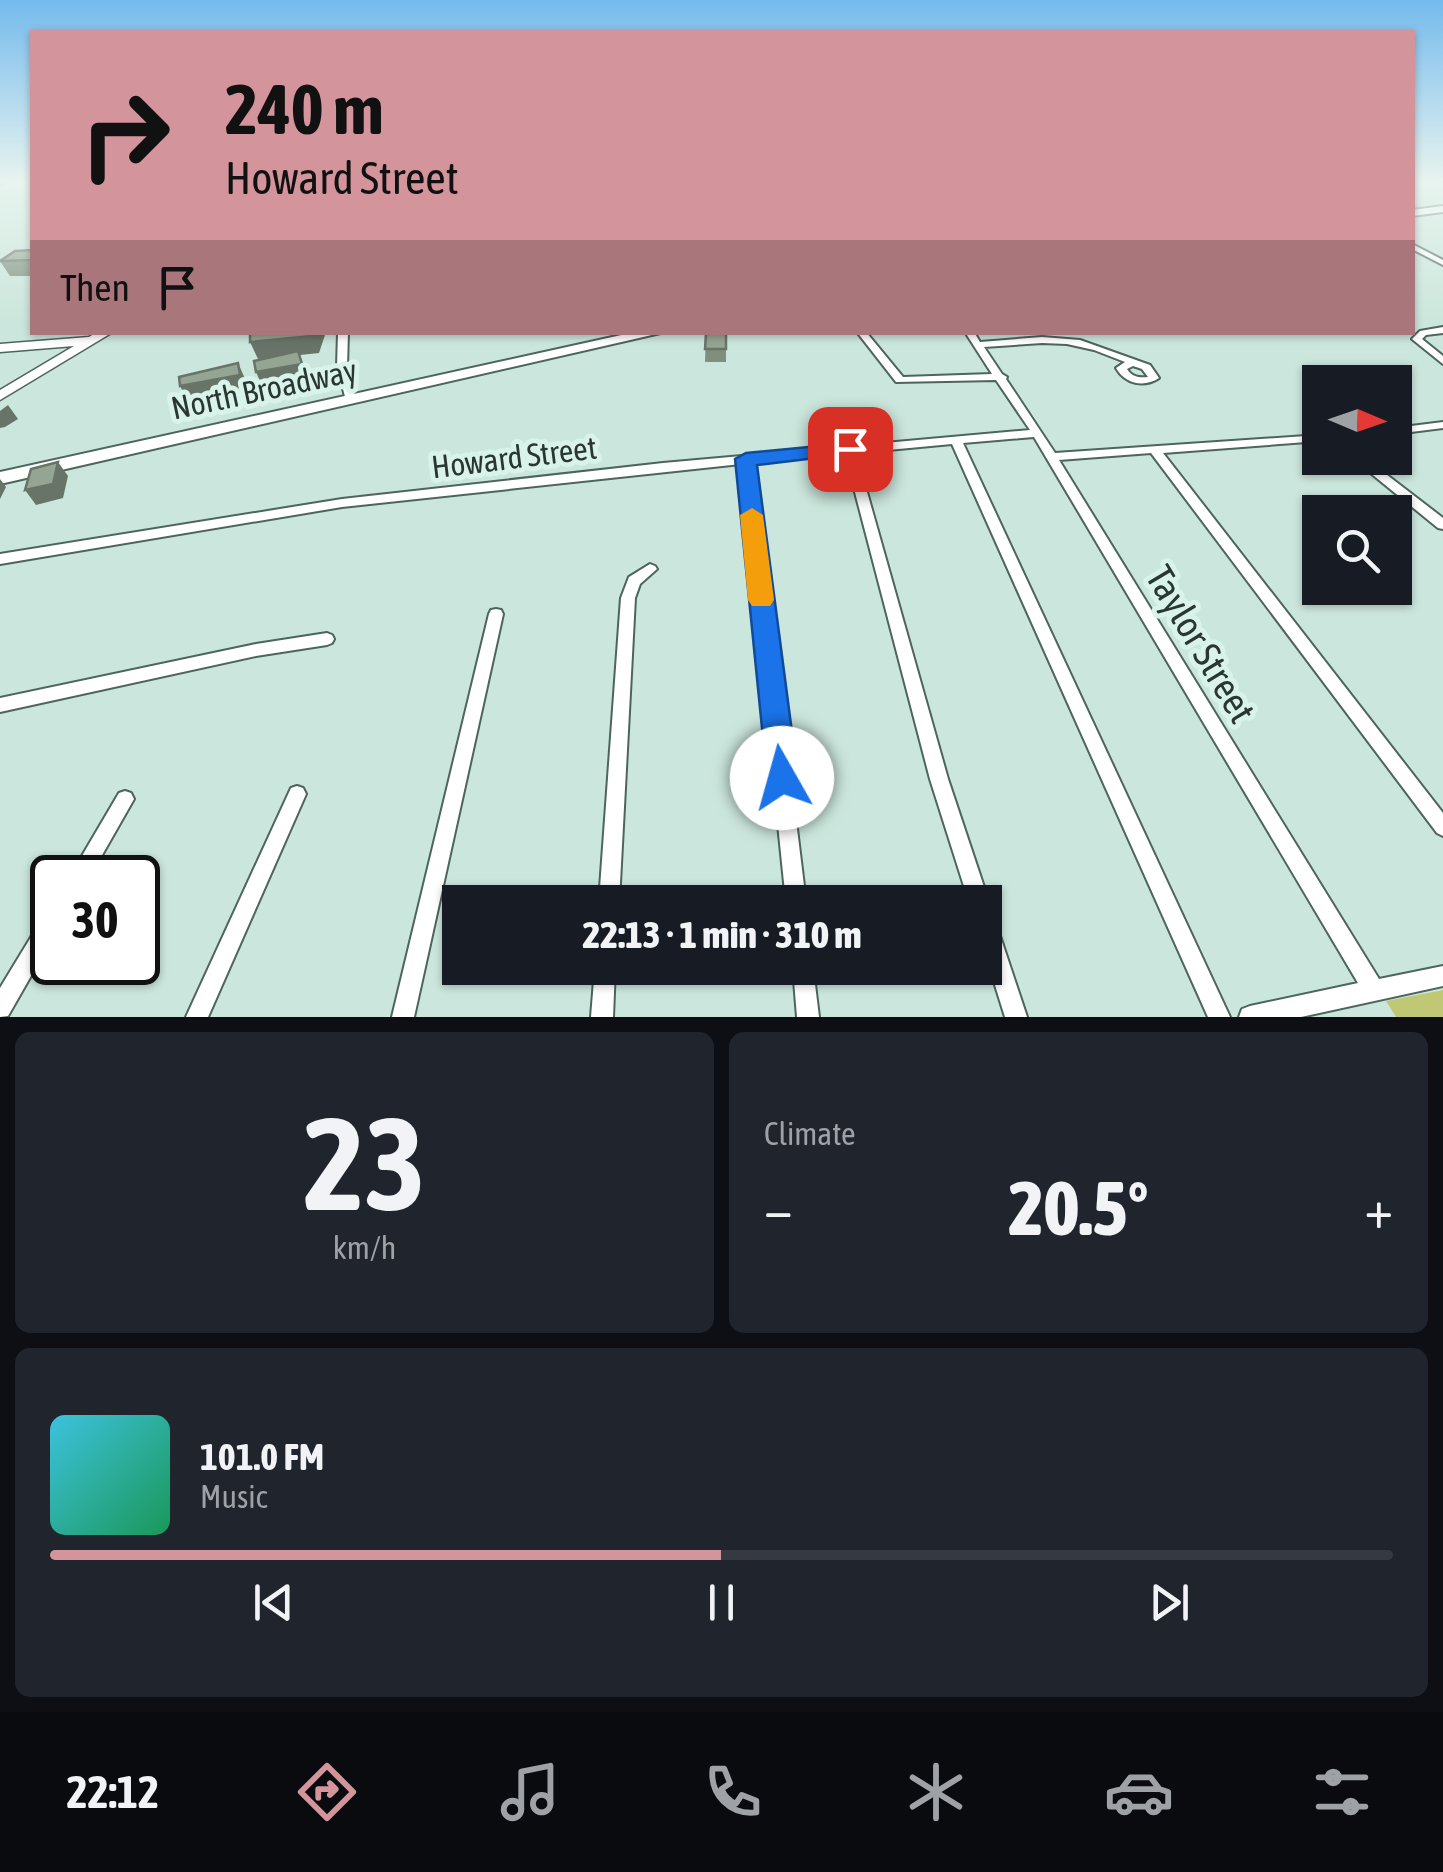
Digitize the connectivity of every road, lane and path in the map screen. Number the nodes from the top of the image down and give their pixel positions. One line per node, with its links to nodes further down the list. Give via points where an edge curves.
1 (1415, 248): 2 (street)
2 (1438, 259)
3 (1443, 330): 10 (street, via 1417,338)
4 (343, 335): 14 (street)
5 (644, 335): 14 (main road, North Broadway)
6 (863, 335): 12 (street, via 900,380)
7 (100, 336): 9 (main road); 13 (main road)
8 (974, 339): 11 (street, via 1066,341); 12 (street, Taylor Street)
9 (0, 348)
10 (1443, 361)
11 (1129, 364)
12 (1002, 377): 18 (street, Taylor Street)
13 (2, 395)
14 (351, 400): 27 (main road, North Broadway)
15 (1443, 425): 16 (street)
16 (1429, 428): 17 (street); 19 (street)
17 (1412, 430)
18 (1037, 433): 20 (street, Howard Street); 24 (street, Taylor Street)
19 (1443, 438)
20 (955, 439): 22 (street, Howard Street); 53 (street)
21 (1302, 439): 23 (street)
22 (850, 449): 25 (street, Howard Street); 40 (street)
23 (1154, 449): 24 (street); 36 (street)
24 (1051, 456): 46 (street, Taylor Street)
25 (746, 459): 29 (street, Howard Street, via 329,504); 39 (street)
26 (1380, 475): 28 (street)
27 (0, 478)
28 (1443, 525)
29 (0, 560)
30 (650, 568): 38 (street, via 634,580 628,598)
31 (496, 614): 49 (street)
32 (328, 639): 33 (street)
33 (0, 705)
34 (298, 794): 48 (street)
35 (125, 799): 37 (street)
36 (1443, 827)
37 (92, 855)
38 (610, 885)
39 (794, 885)
40 (973, 885)
41 (30, 958): 47 (street)
42 (1002, 973): 52 (street)
43 (1443, 976): 46 (street)
44 (605, 985): 50 (street)
45 (805, 985): 51 (street)
46 (1374, 990): 54 (street)
47 (0, 1008)
48 (197, 1017)
49 (403, 1017)
50 (602, 1017)
51 (808, 1017)
52 (1016, 1017)
53 (1219, 1017)
54 (1250, 1017)

